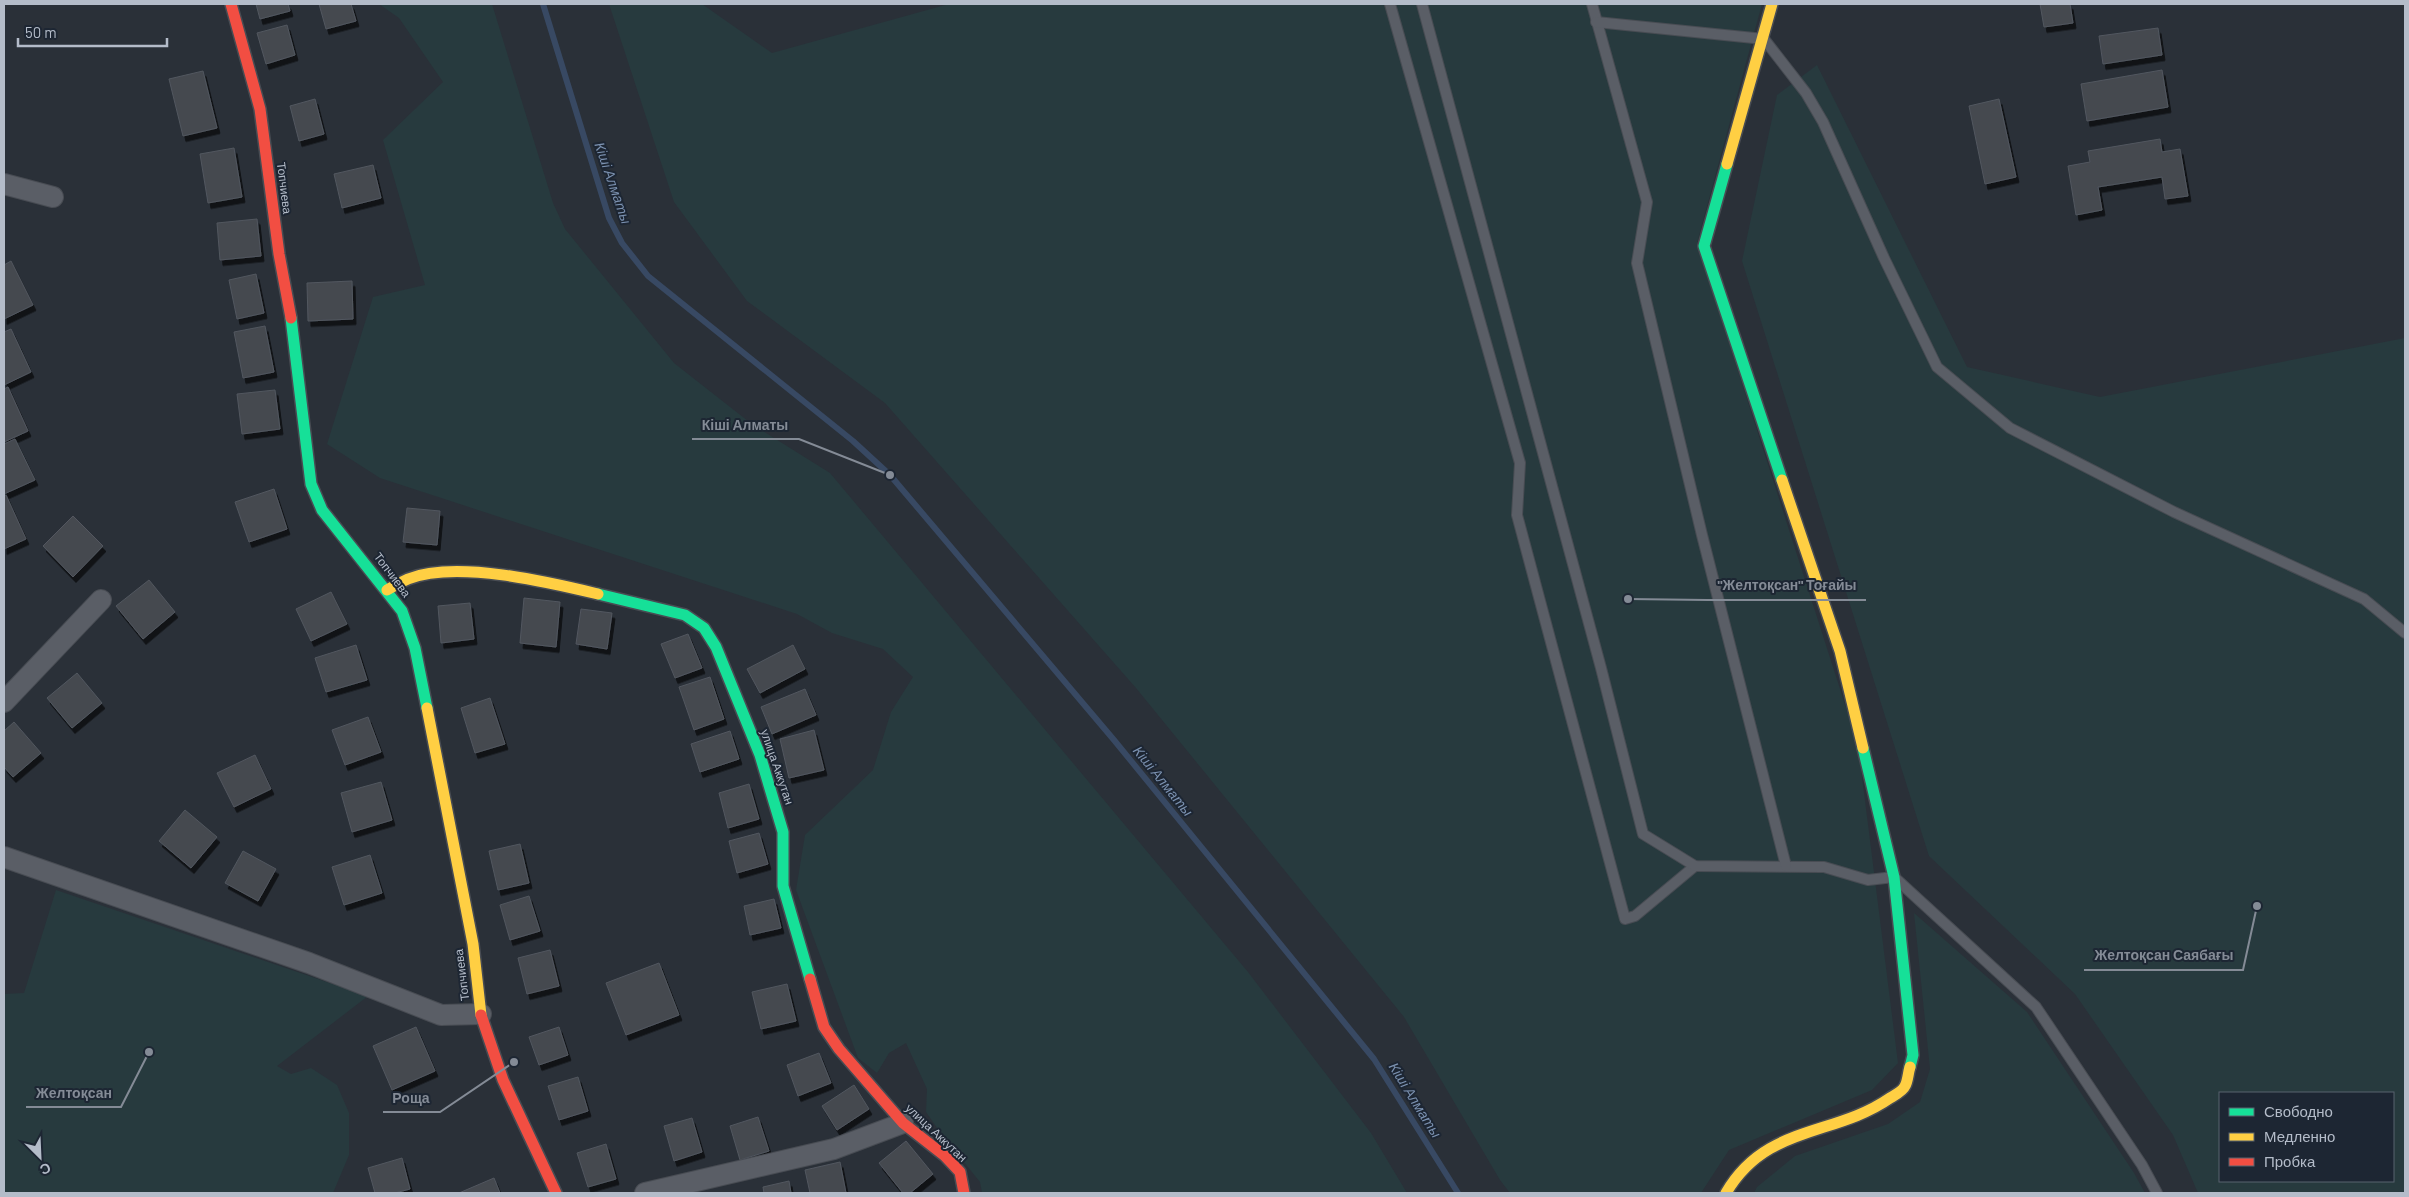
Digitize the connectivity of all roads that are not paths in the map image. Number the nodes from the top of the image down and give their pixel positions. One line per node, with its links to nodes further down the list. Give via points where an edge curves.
1 (231, 4): 10 (street, Топчиева, via 260,109 279,254 295,342 311,484 322,510)
2 (1390, 4): 15 (lane, via 1520,463 1517,515 1626,919 1635,916)
3 (1422, 4): 15 (lane, via 1643,834)
4 (1592, 4): 6 (lane)
5 (1772, 4): 7 (street)
6 (1596, 22): 7 (lane); 16 (lane, via 1647,202 1637,263)
7 (1764, 39): 12 (lane, via 1806,93 1823,122 1937,367 2010,428 2174,512 2364,599); 17 (street, via 1704,246 1840,651)
8 (4, 184): 9 (street)
9 (54, 198)
10 (387, 590): 18 (street, Топчиева, via 402,612 415,648 473,944); 19 (street, улица Аккутан, via 408,579 429,574 482,572 569,587 685,615 704,628 716,647 760,754 783,832 783,886 824,1027)
11 (100, 600): 13 (street)
12 (2405, 633)
13 (4, 702)
14 (4, 857): 18 (street, via 308,963 441,1015)
15 (1695, 866): 16 (lane)
16 (1786, 866): 17 (lane, via 1824,867 1868,880)
17 (1894, 877): 23 (street, via 1914,1055 1905,1087 1880,1104 1773,1145 1748,1162); 24 (lane, via 2036,1007 2142,1165)
18 (481, 1014): 20 (street, Топчиева, via 503,1080)
19 (903, 1123): 21 (street, via 834,1150); 22 (street, улица Аккутан, via 960,1172)
20 (556, 1193)
21 (645, 1193)
22 (964, 1193)
23 (1726, 1193)
24 (2157, 1193)

